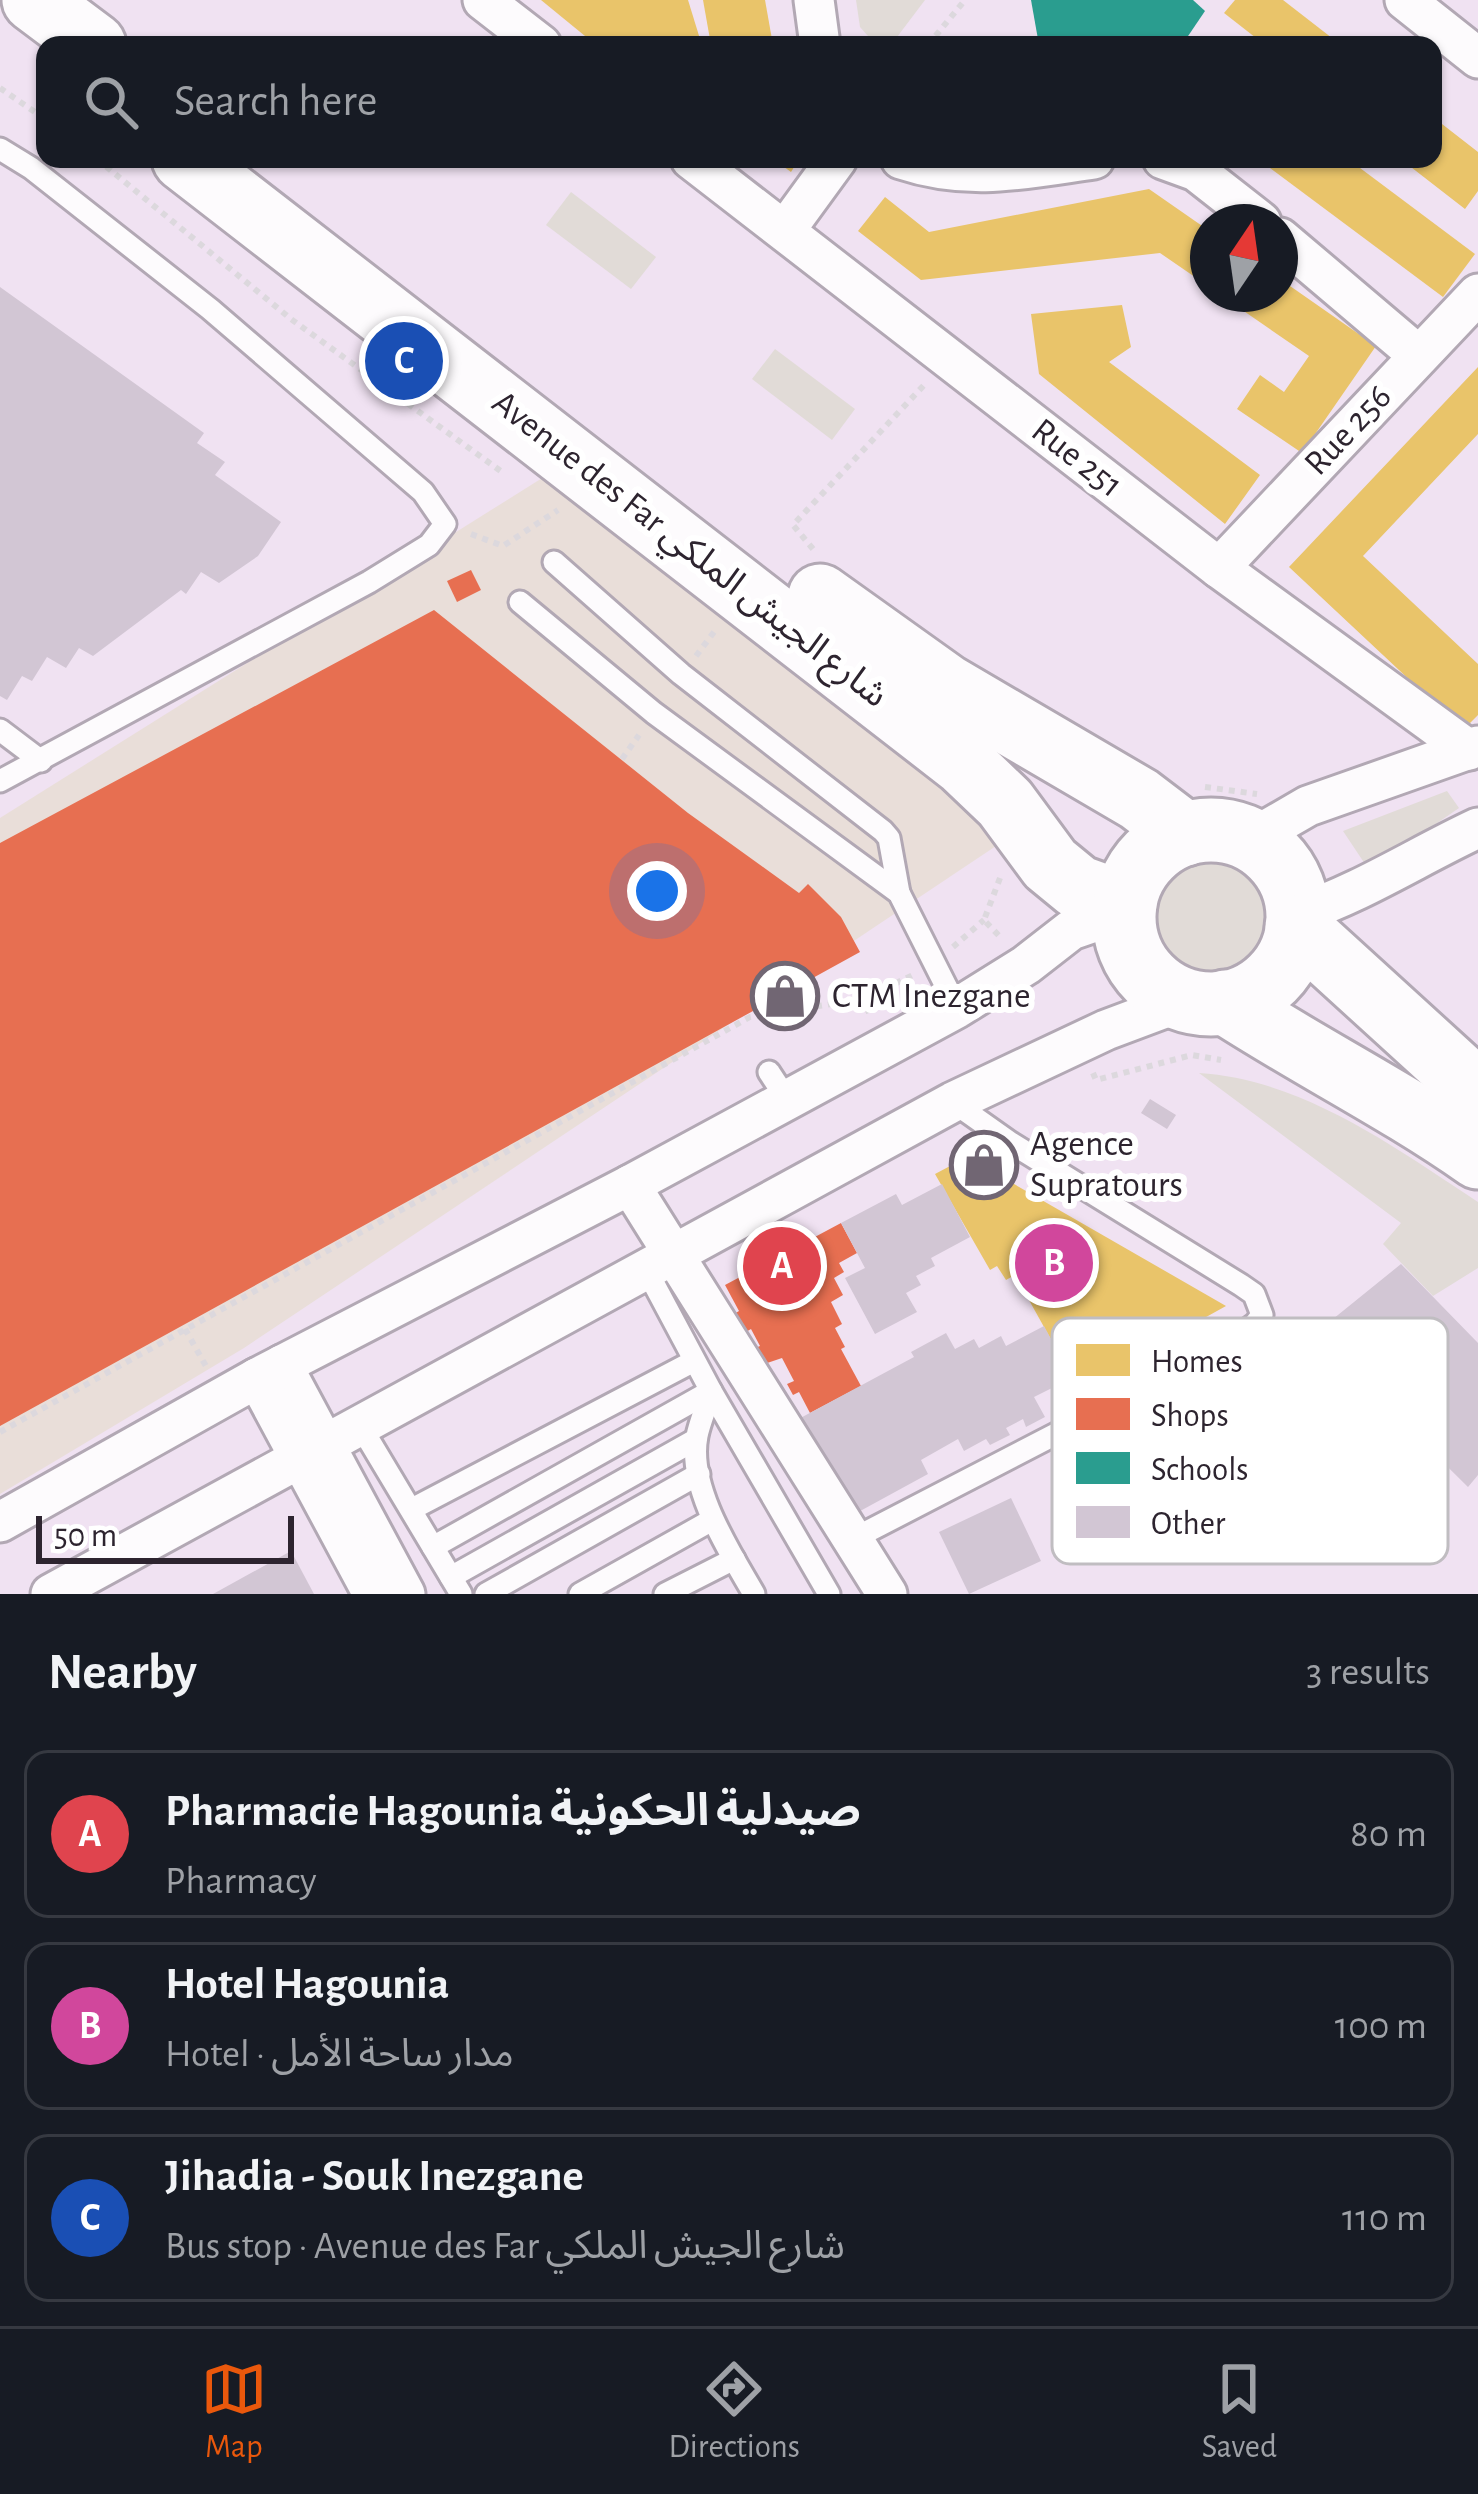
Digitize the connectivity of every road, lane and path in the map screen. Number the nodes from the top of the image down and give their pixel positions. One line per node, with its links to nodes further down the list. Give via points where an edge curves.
1 (34, 0): 7 (main road)
2 (483, 0): 8 (street)
3 (814, 0): 9 (street)
4 (965, 0): 10 (path)
5 (1405, 0): 12 (street)
6 (0, 19): 11 (main road)
7 (82, 36)
8 (529, 36)
9 (819, 36)
10 (935, 36)
11 (36, 46)
12 (1478, 58)
13 (0, 88): 14 (path)
14 (36, 113)
15 (0, 149): 35 (lane, via 211,309 423,492)
16 (108, 168): 30 (path, via 291,320)
17 (196, 168): 47 (main road, Avenue des Far شارع الجيش الملكي, via 963,763 1005,803)
18 (259, 168): 45 (main road, Avenue des Far شارع الجيش الملكي, via 876,639)
19 (704, 168): 25 (street, Rue 251)
20 (830, 168): 25 (street)
21 (928, 168): 22 (street)
22 (1026, 168)
23 (1188, 168): 24 (street)
24 (1238, 204)
25 (786, 229): 29 (street, Rue 251)
26 (1298, 253): 28 (street)
27 (1478, 294): 28 (street, Rue 256)
28 (1418, 356): 38 (street, Rue 256)
29 (948, 358): 36 (path); 38 (street, Rue 251)
30 (514, 480)
31 (542, 500): 32 (path)
32 (555, 510): 33 (path); 34 (path); 35 (path, via 503,546)
33 (575, 510)
34 (570, 521)
35 (446, 524): 42 (lane, via 429,545 370,582)
36 (793, 525)
37 (554, 562): 48 (lane, via 681,674 883,831)
38 (1219, 568): 41 (street, Rue 251)
39 (520, 602): 48 (lane)
40 (0, 730): 42 (lane)
41 (1473, 748): 46 (street, via 1308,806)
42 (41, 761): 43 (lane)
43 (0, 781)
44 (1478, 828): 50 (street)
45 (1185, 834): 46 (main road); 49 (main road, via 1144,860)
46 (1251, 839): 50 (main road, via 1284,870)
47 (1026, 862): 49 (main road, Avenue des Far شارع الجيش الملكي); 51 (path, via 999,886 984,920)
48 (899, 893): 52 (lane)
49 (1124, 908): 51 (street, via 1070,930); 53 (main road, via 1134,956 1148,976)
50 (1298, 921): 53 (main road, via 1274,976); 56 (main road)
51 (1026, 964): 52 (street)
52 (957, 1008): 55 (street)
53 (1213, 1021): 54 (street); 54 (path, via 1192,1055 1096,1080); 58 (main road, via 1291,1045)
54 (1078, 1043): 57 (street)
55 (886, 1047): 59 (street, via 778,1087); 66 (path, via 862,1000 750,1017)
56 (1478, 1092)
57 (953, 1102): 60 (street); 61 (lane, via 1254,1294)
58 (1478, 1157)
59 (630, 1185): 60 (street); 63 (street)
60 (660, 1264): 62 (lane); 65 (street); 74 (street)
61 (1260, 1318)
62 (694, 1361): 64 (lane); 71 (lane)
63 (270, 1372): 69 (street); 73 (street)
64 (711, 1391): 68 (lane); 75 (lane); 85 (lane)
65 (361, 1426): 69 (street); 71 (lane)
66 (0, 1432)
67 (1052, 1436): 74 (lane)
68 (695, 1440): 70 (lane); 77 (lane)
69 (313, 1451): 79 (street); 80 (street); 81 (street)
70 (699, 1474): 72 (lane); 82 (lane)
71 (412, 1509): 75 (lane)
72 (712, 1520): 76 (lane); 83 (lane)
73 (0, 1522)
74 (855, 1538): 86 (street)
75 (433, 1547): 77 (lane)
76 (734, 1558): 78 (lane); 84 (lane)
77 (456, 1586)
78 (744, 1590)
79 (51, 1594)
80 (373, 1594)
81 (405, 1594)
82 (486, 1594)
83 (580, 1594)
84 (665, 1594)
85 (829, 1594)
86 (887, 1594)

